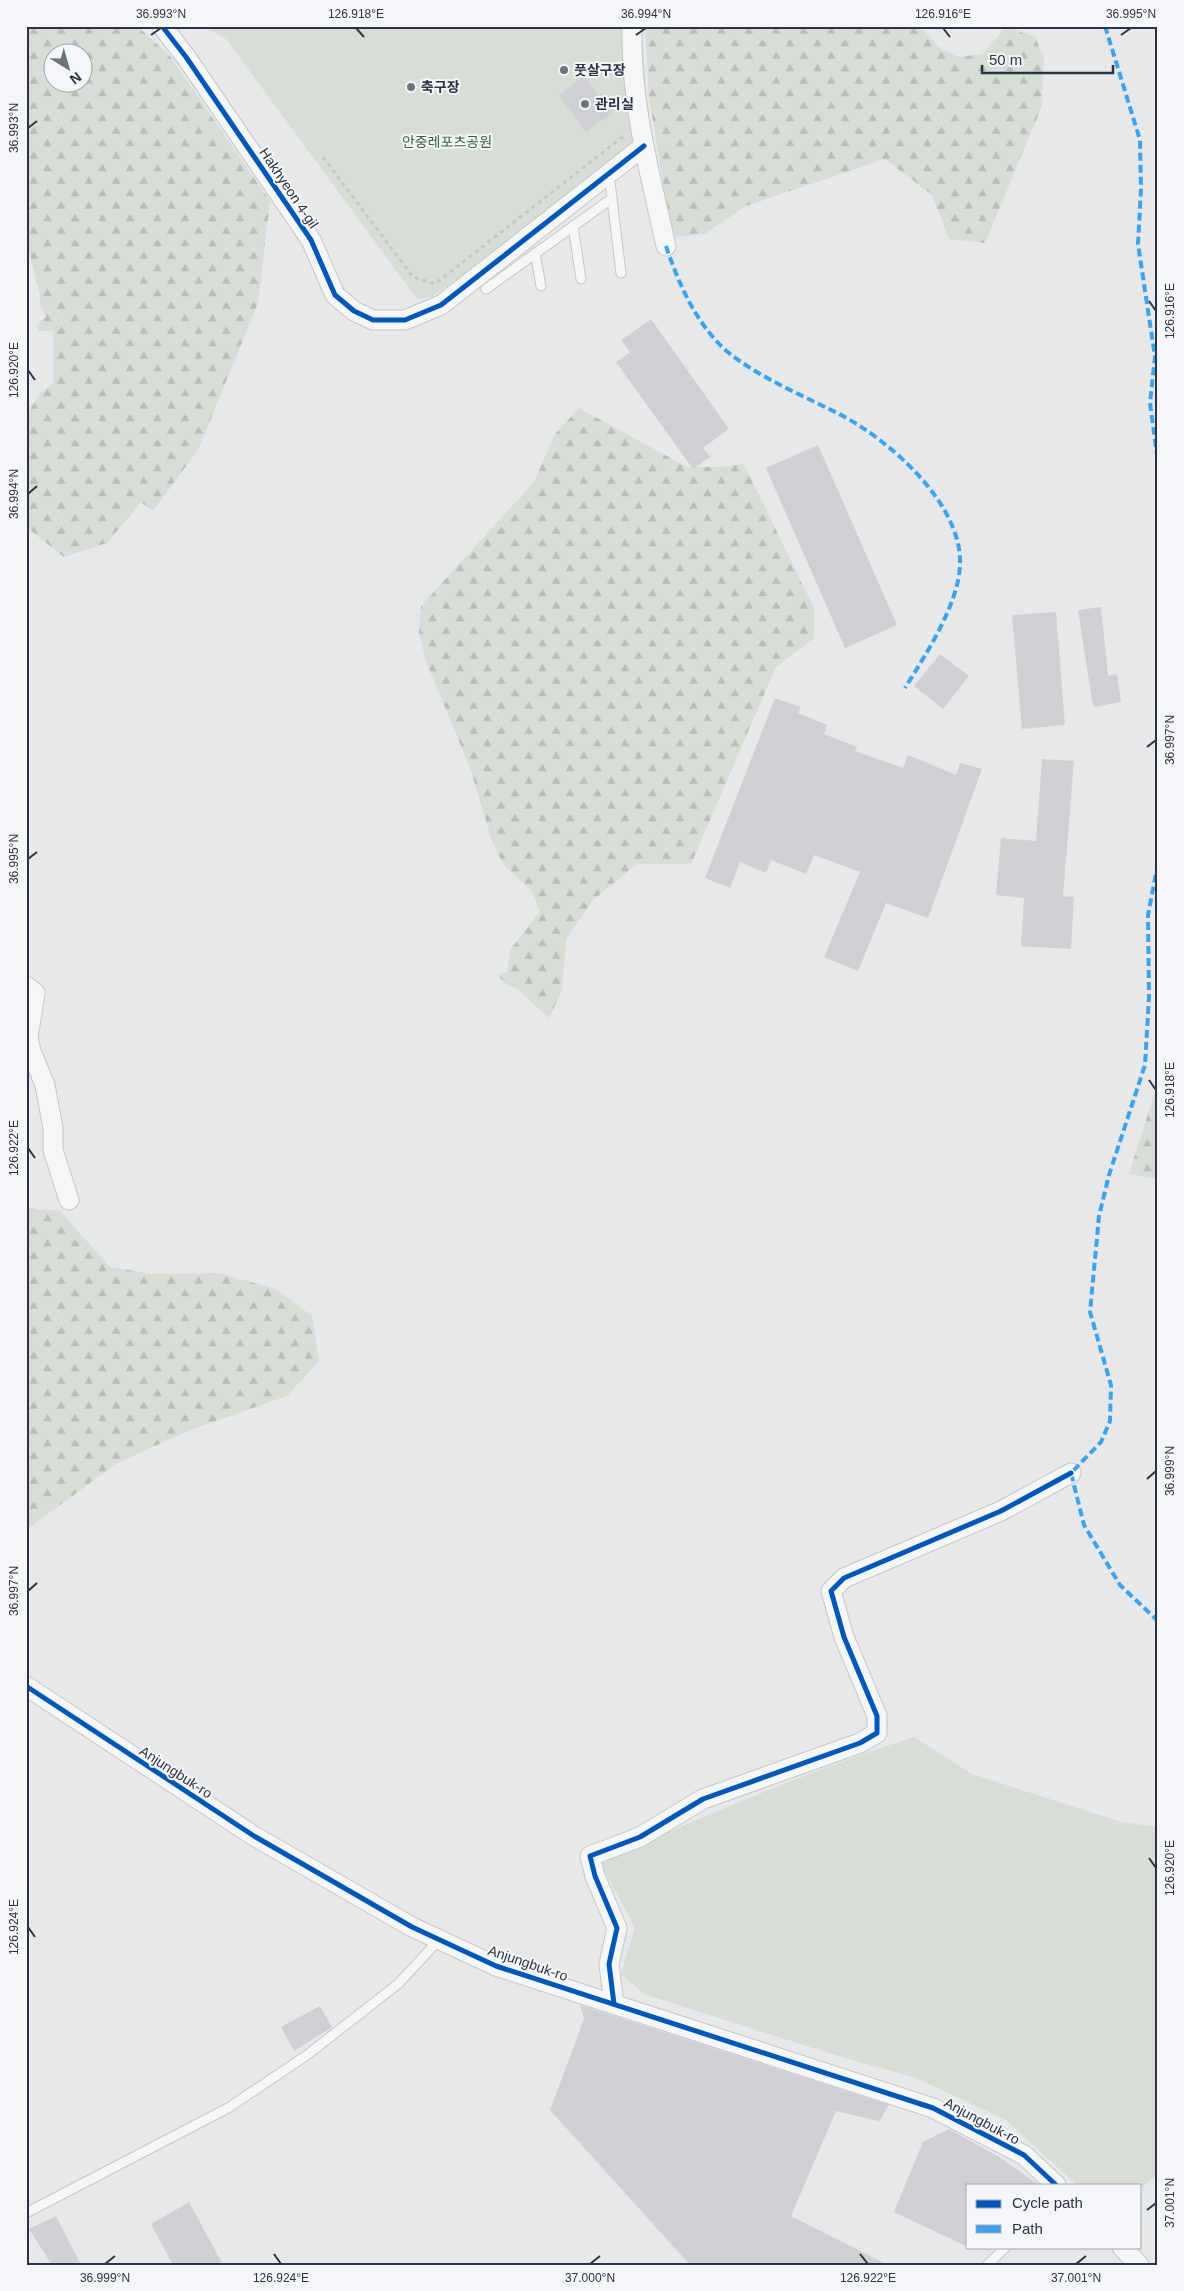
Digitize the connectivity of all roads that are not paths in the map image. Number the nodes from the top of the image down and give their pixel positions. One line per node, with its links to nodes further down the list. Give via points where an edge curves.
1 (162, 26): 4 (street, Hakhyeon 4-gil, via 311,240 335,295 354,311 373,320 405,320 441,305)
2 (632, 26): 3 (street, via 631,57)
3 (644, 146): 4 (street, Hakhyeon 4-gil); 7 (street)
4 (609, 174): 5 (lane)
5 (611, 199): 6 (lane); 9 (lane)
6 (573, 226): 8 (lane); 10 (lane)
7 (666, 246)
8 (535, 253): 11 (lane); 12 (lane)
9 (621, 273)
10 (581, 279)
11 (541, 286)
12 (486, 289)
13 (26, 986): 14 (street, via 35,994 28,1038 45,1085 53,1150)
14 (69, 1200)
15 (1071, 1473): 18 (street, via 1000,1511 844,1578 831,1591 844,1637 877,1716 877,1733 860,1743 703,1799 640,1837 590,1856 617,1928 609,1964)
16 (26, 1686): 17 (street, Anjungbuk-ro, via 254,1836)
17 (439, 1940): 18 (street, Anjungbuk-ro, via 496,1966); 20 (lane, via 398,1984 307,2055 228,2108)
18 (614, 2004): 19 (street, Anjungbuk-ro, via 933,2108 1024,2155)
19 (1050, 2182)
20 (26, 2213)
21 (1005, 2248): 23 (lane)
22 (1123, 2248): 24 (street)
23 (987, 2265)
24 (1139, 2265)

